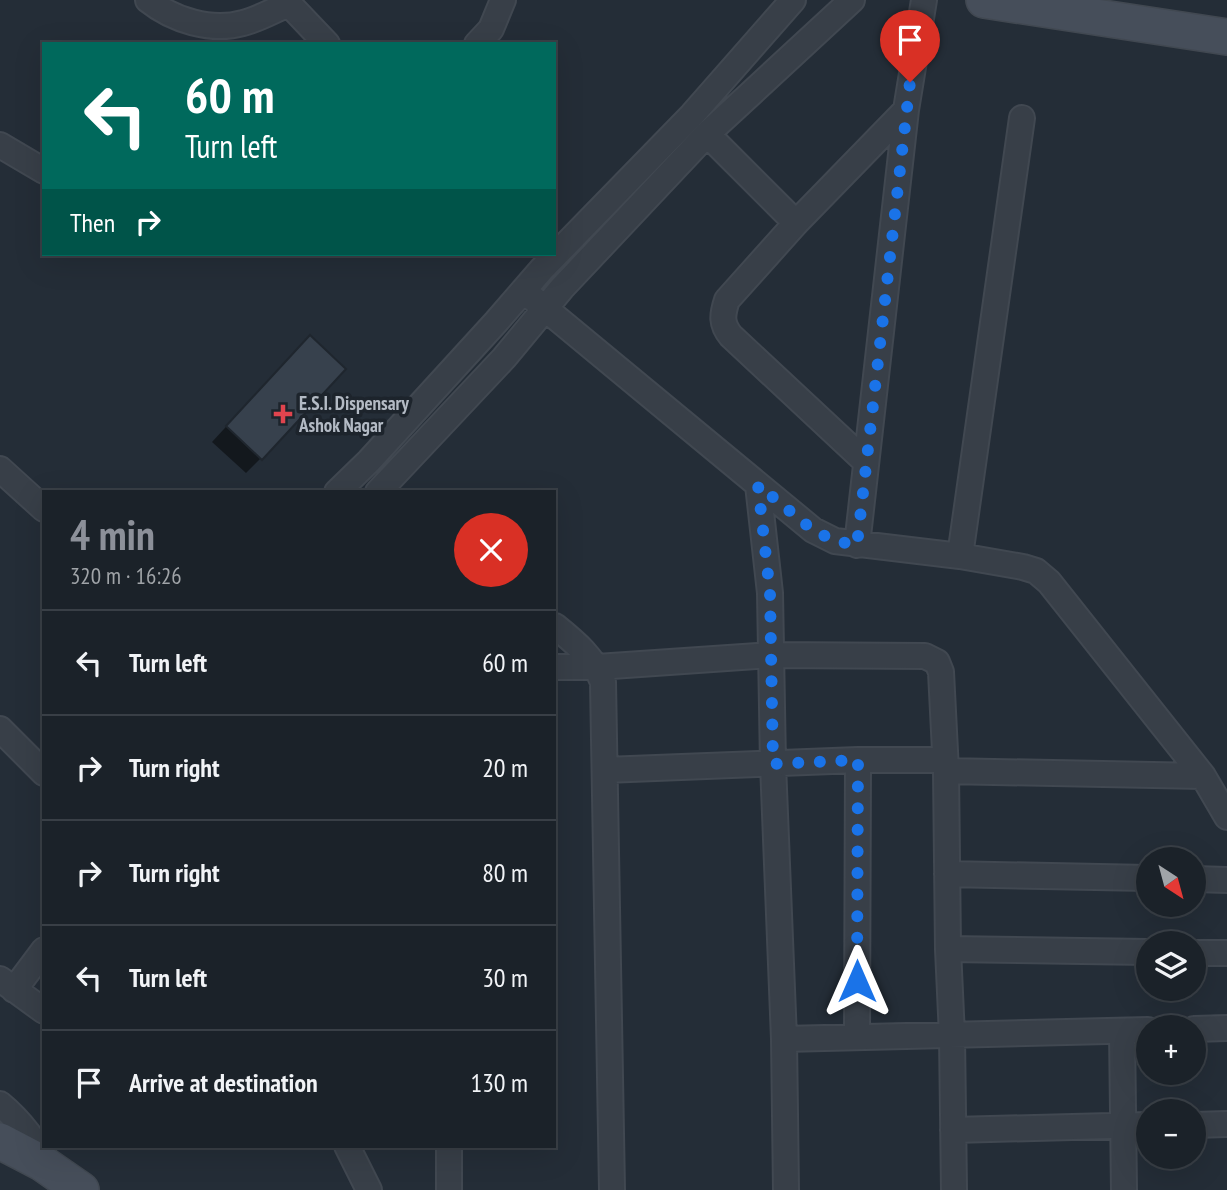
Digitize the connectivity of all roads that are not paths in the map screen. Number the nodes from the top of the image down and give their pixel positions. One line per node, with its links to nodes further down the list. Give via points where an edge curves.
1 (148, 0): 7 (street, via 188,22 209,25 241,24)
2 (503, 0): 10 (street, via 491,29)
3 (793, 0): 17 (street, via 692,115)
4 (852, 0): 13 (street)
5 (924, 0): 11 (street)
6 (984, 0): 8 (street)
7 (290, 2): 9 (street)
8 (1227, 37)
9 (325, 42)
10 (479, 42)
11 (906, 110): 16 (street); 22 (street)
12 (1022, 118): 29 (street)
13 (707, 134): 16 (street); 19 (street)
14 (0, 145): 15 (street)
15 (42, 170)
16 (796, 223): 22 (street, via 727,300 723,326)
17 (556, 242)
18 (535, 262): 19 (street); 20 (street)
19 (562, 288): 21 (street)
20 (524, 290): 21 (street); 26 (street)
21 (545, 309): 24 (street); 25 (street)
22 (865, 461): 28 (street)
23 (0, 469): 27 (street)
24 (758, 485): 28 (street, via 813,530); 31 (street, via 770,593)
25 (386, 489)
26 (339, 490)
27 (42, 507)
28 (857, 545): 29 (street)
29 (960, 556): 40 (street, via 1036,571 1049,582)
30 (556, 627): 33 (street)
31 (770, 655): 33 (street); 36 (street); 37 (street, via 933,659 942,672)
32 (556, 667): 33 (street)
33 (597, 667): 39 (street, via 603,682)
34 (0, 729): 38 (street)
35 (858, 760): 36 (street); 37 (street); 58 (street)
36 (773, 764): 39 (street); 59 (street)
37 (945, 766): 40 (street); 42 (street)
38 (42, 771)
39 (605, 771): 73 (street)
40 (1203, 776): 41 (street)
41 (1227, 817)
42 (947, 874): 43 (street); 46 (street)
43 (1136, 878)
44 (1206, 879): 45 (street)
45 (1227, 880)
46 (948, 949): 48 (street); 57 (street)
47 (42, 952): 51 (street)
48 (1136, 952)
49 (1206, 953): 50 (street)
50 (1227, 953)
51 (7, 985): 52 (street)
52 (42, 1010)
53 (1227, 1028): 54 (street)
54 (1206, 1029)
55 (1136, 1030): 56 (street)
56 (1122, 1031): 57 (street); 64 (street)
57 (952, 1035): 58 (street); 65 (street)
58 (857, 1036): 59 (street)
59 (784, 1040): 74 (street)
60 (0, 1104): 69 (street, via 29,1132)
61 (1227, 1124): 63 (street)
62 (1136, 1125): 64 (street)
63 (1206, 1125)
64 (1121, 1126): 65 (street); 76 (street)
65 (953, 1130): 75 (street)
66 (0, 1141): 69 (street)
67 (348, 1148): 71 (street)
68 (449, 1148): 72 (street)
69 (52, 1170): 70 (street)
70 (81, 1190)
71 (369, 1190)
72 (449, 1190)
73 (612, 1190)
74 (786, 1190)
75 (954, 1190)
76 (1124, 1190)

